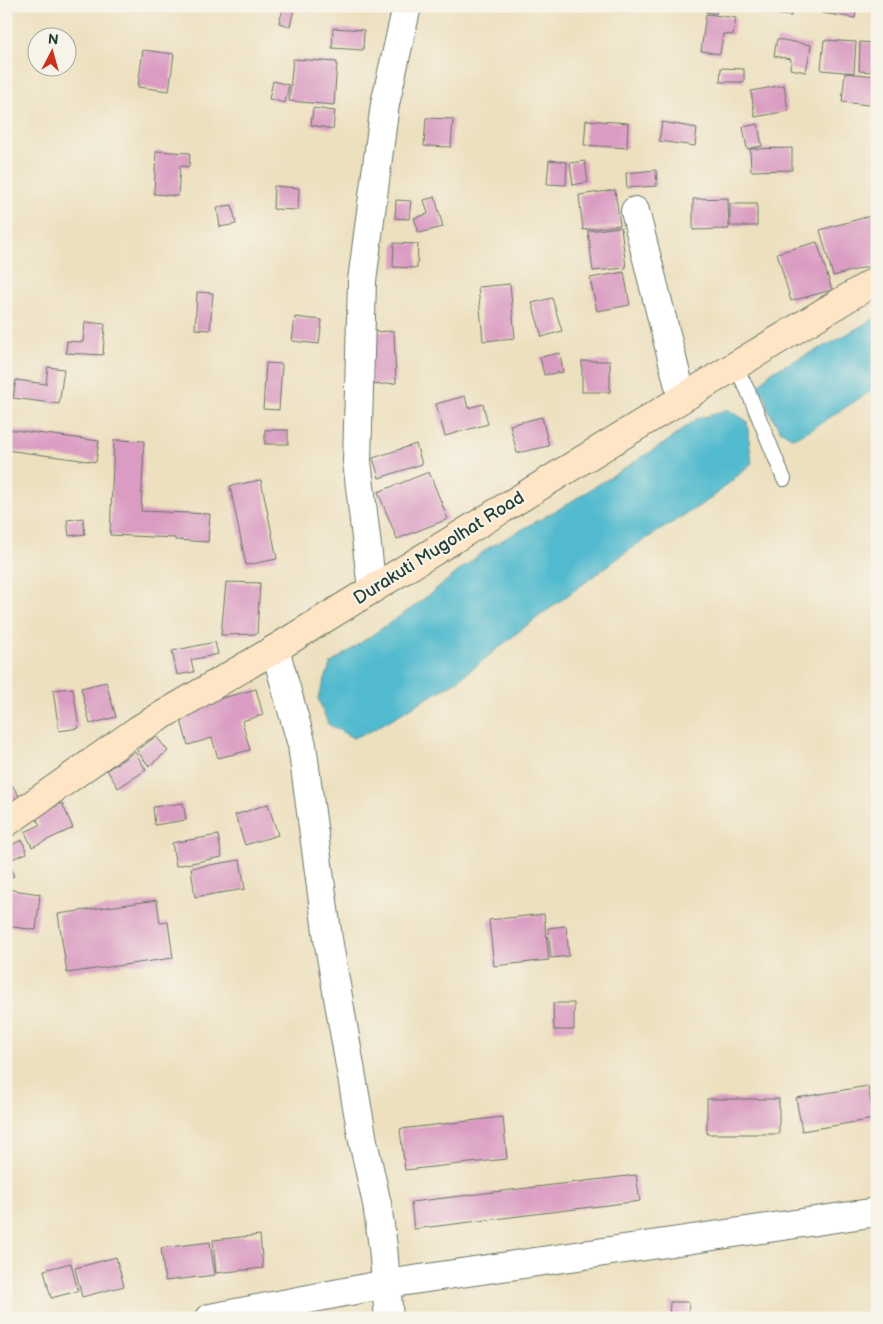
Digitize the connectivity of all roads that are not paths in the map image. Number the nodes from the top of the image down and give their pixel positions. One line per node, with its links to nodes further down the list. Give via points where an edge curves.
1 (407, 6): 7 (street, via 385,104 362,280 357,461)
2 (635, 211): 5 (street)
3 (877, 280): 4 (main road, Durakuti Mugolhat Road)
4 (734, 366): 5 (main road, Durakuti Mugolhat Road); 6 (lane, via 748,391)
5 (682, 398): 7 (main road, Durakuti Mugolhat Road)
6 (784, 479)
7 (372, 589): 8 (main road, Durakuti Mugolhat Road)
8 (275, 649): 9 (main road, Durakuti Mugolhat Road, via 139,728); 11 (street, via 302,745 328,939 377,1204)
9 (6, 823)
10 (877, 1212): 11 (street)
11 (386, 1284): 12 (street); 13 (street)
12 (210, 1318)
13 (389, 1318)

